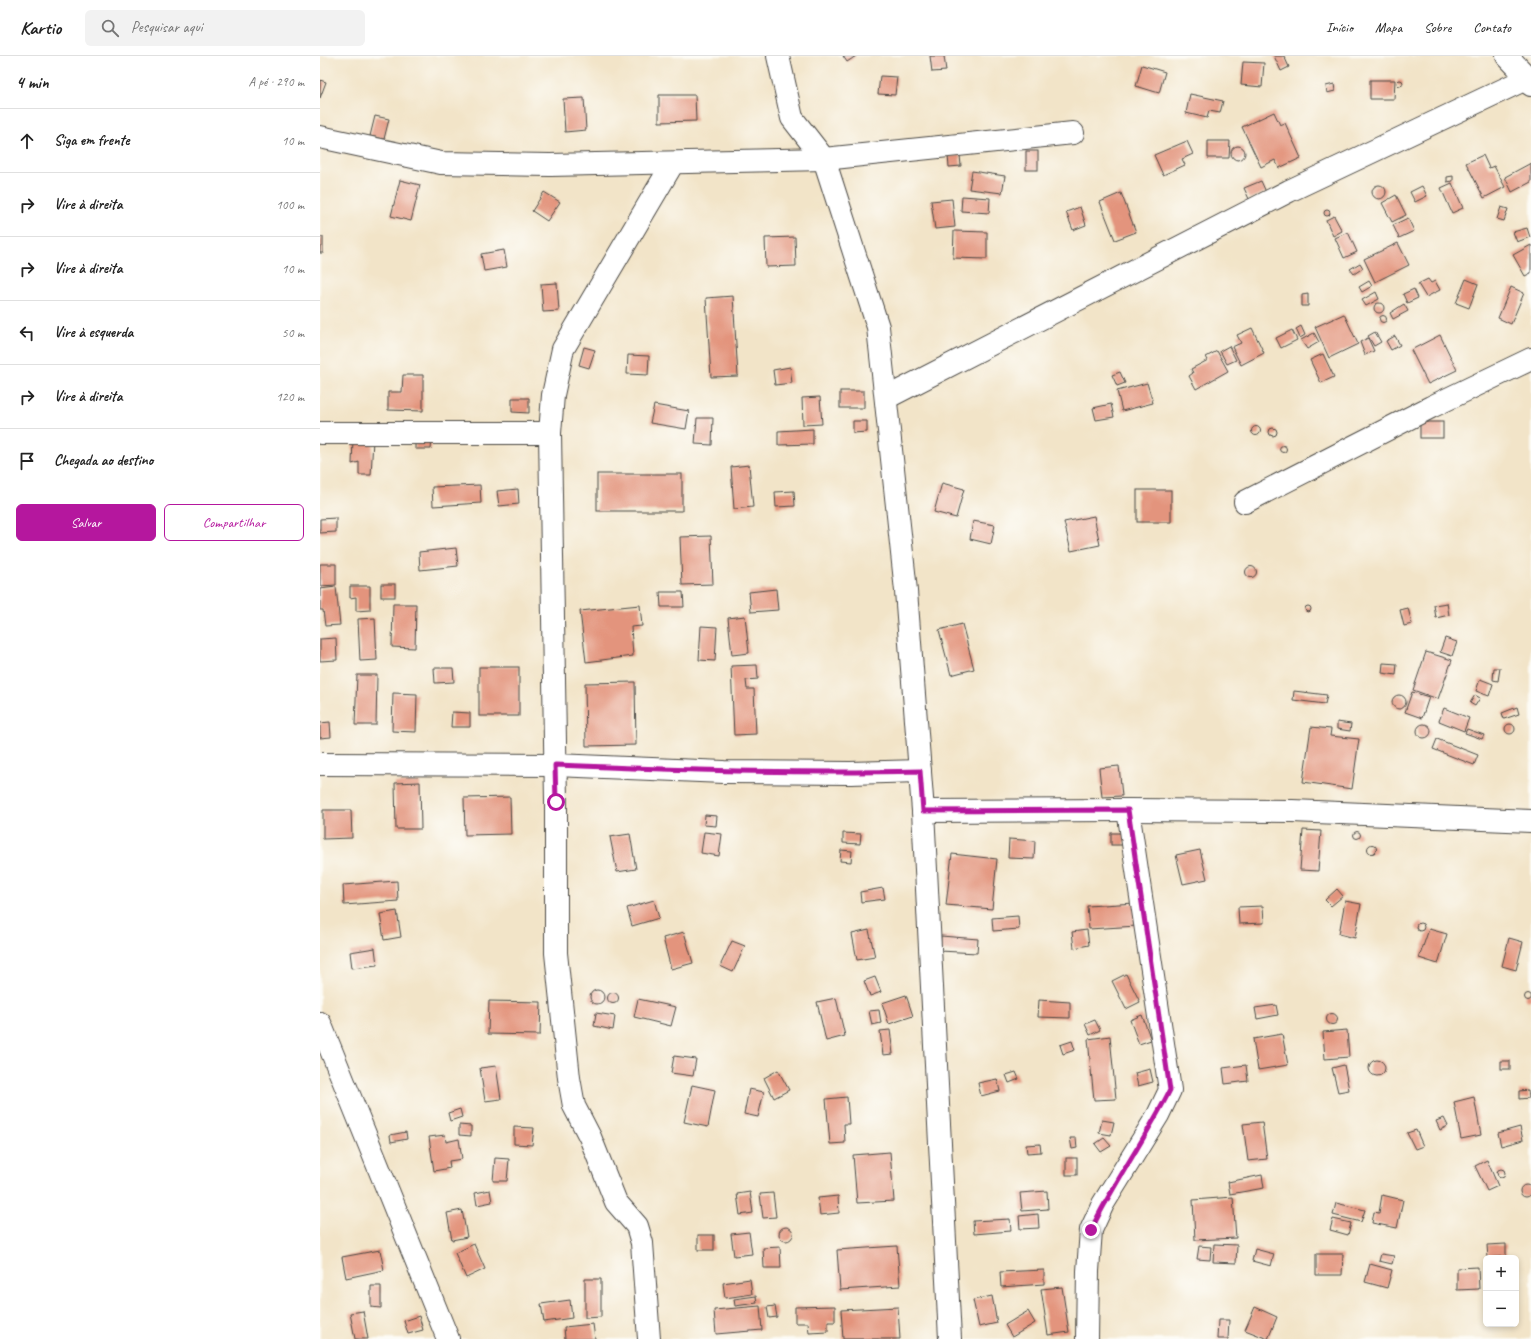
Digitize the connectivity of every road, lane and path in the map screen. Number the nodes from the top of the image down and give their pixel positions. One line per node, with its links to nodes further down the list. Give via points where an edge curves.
1 (778, 56): 6 (street, via 792,118)
2 (1507, 56): 3 (street)
3 (1530, 81): 9 (street, via 1288,191)
4 (1073, 133): 6 (street)
5 (320, 137): 7 (street, via 441,163)
6 (824, 159): 7 (street); 9 (street, via 878,327)
7 (673, 162): 11 (street, via 563,349 553,395)
8 (1531, 359): 12 (street)
9 (886, 398): 15 (street, via 906,591)
10 (320, 433): 11 (street)
11 (550, 433): 14 (street)
12 (1245, 502)
13 (320, 764): 14 (street)
14 (555, 765): 15 (street, via 724,772); 21 (street, via 556,953 569,1078 574,1106 590,1137 616,1202 637,1226 642,1243)
15 (920, 771): 17 (street)
16 (1128, 810): 17 (street); 18 (street, via 1292,811); 23 (street, via 1170,1090 1091,1230)
17 (923, 811): 22 (street)
18 (1531, 821)
19 (320, 1023): 20 (street)
20 (448, 1339)
21 (649, 1339)
22 (950, 1339)
23 (1087, 1339)

